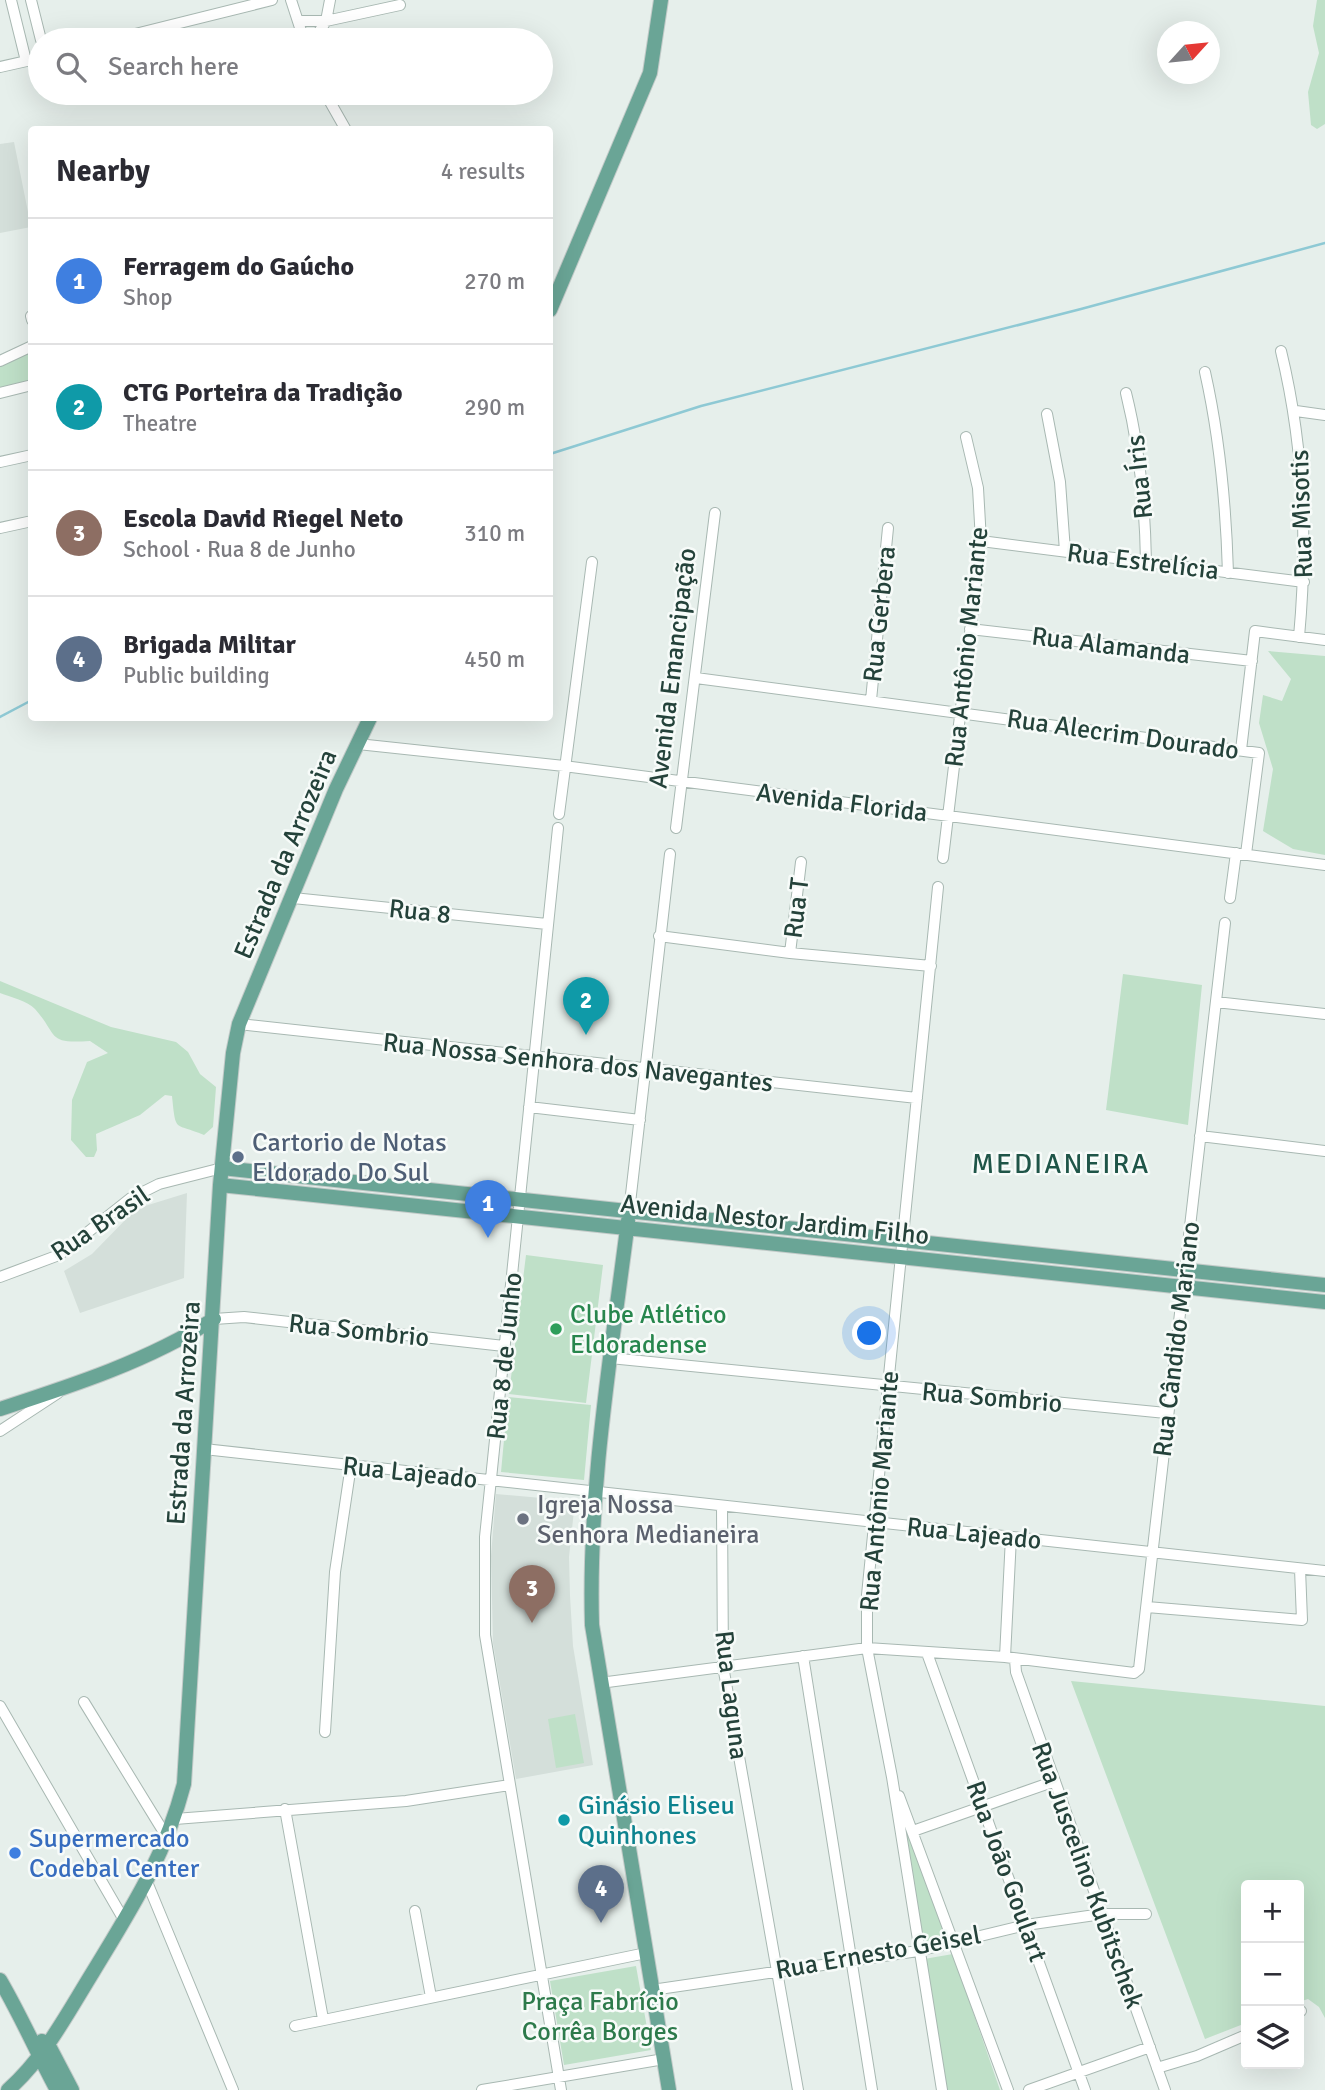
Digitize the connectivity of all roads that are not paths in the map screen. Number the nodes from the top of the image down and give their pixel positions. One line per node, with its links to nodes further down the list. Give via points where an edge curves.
1 (271, 0): 11 (street)
2 (291, 0): 8 (street)
3 (330, 0): 9 (street)
4 (662, 0): 18 (main road, via 650,73)
5 (34, 1): 6 (street); 10 (street)
6 (12, 3): 14 (street)
7 (400, 5): 9 (street)
8 (298, 21): 9 (street); 12 (street)
9 (326, 21): 13 (street)
10 (39, 28)
11 (159, 28)
12 (300, 28)
13 (322, 28)
14 (26, 61): 15 (street)
15 (0, 67)
16 (332, 105): 17 (street)
17 (344, 126)
18 (553, 303)
19 (28, 348): 21 (street)
20 (1281, 351): 26 (street, Rua Misotis)
21 (0, 361)
22 (1205, 372): 40 (street, via 1226,498)
23 (28, 387): 24 (street)
24 (0, 393)
25 (1126, 393): 39 (street, Rua Íris, via 1138,438)
26 (1296, 411): 28 (street); 41 (street, Rua Misotis, via 1304,507)
27 (1048, 414): 37 (street, via 1060,482)
28 (1325, 415)
29 (966, 437): 36 (street, Rua Antônio Mariante, via 978,488)
30 (28, 456): 31 (street)
31 (0, 462)
32 (715, 513): 46 (street, Avenida Emancipação)
33 (28, 522): 34 (street)
34 (0, 528)
35 (888, 528): 47 (street, Rua Gerbera)
36 (981, 541): 37 (street, Rua Estrelícia); 42 (street, Rua Antônio Mariante)
37 (1065, 551): 39 (street, Rua Estrelícia)
38 (592, 562): 52 (street)
39 (1146, 562): 40 (street, Rua Estrelícia)
40 (1228, 573): 41 (street, Rua Estrelícia)
41 (1304, 582): 43 (street, Rua Misotis)
42 (970, 629): 45 (street, Rua Alamanda); 48 (street, Rua Antônio Mariante)
43 (1298, 637): 44 (street); 45 (street, via 1255,631)
44 (1325, 640)
45 (1252, 661): 51 (street)
46 (696, 677): 47 (street, Rua Alecrim Dourado); 53 (street, Avenida Emancipação)
47 (871, 700): 48 (street, Rua Alecrim Dourado)
48 (961, 712): 51 (street, Rua Alecrim Dourado); 55 (street, Rua Antônio Mariante)
49 (368, 721): 50 (main road, Estrada da Arrozeira)
50 (358, 744): 52 (street, Avenida Florida); 64 (main road, Estrada da Arrozeira)
51 (1241, 750): 59 (street, Rua Alecrim Dourado, via 1259,753)
52 (565, 766): 53 (street, Avenida Florida); 54 (street)
53 (683, 782): 55 (street, Avenida Florida); 57 (street, Avenida Emancipação)
54 (559, 814)
55 (948, 815): 59 (street, Avenida Florida); 60 (street, Rua Antônio Mariante)
56 (558, 828): 67 (street, Rua 8 de Junho)
57 (676, 828)
58 (670, 854): 68 (street)
59 (1241, 854): 62 (street, Avenida Florida); 65 (street)
60 (943, 858)
61 (801, 862): 69 (street, Rua T)
62 (1325, 865)
63 (938, 887): 70 (street, Rua Antônio Mariante)
64 (293, 898): 67 (street, Rua 8); 73 (main road, Estrada da Arrozeira)
65 (1230, 898)
66 (1225, 923): 71 (street, Rua Cândido Mariano)
67 (547, 925): 74 (street, Rua 8 de Junho)
68 (659, 936): 69 (street); 75 (street)
69 (790, 953): 70 (street)
70 (930, 966): 76 (street, Rua Antônio Mariante)
71 (1216, 1002): 72 (street); 79 (street, Rua Cândido Mariano)
72 (1325, 1014)
73 (239, 1024): 74 (street, Rua Nossa Senhora dos Navegantes); 81 (main road, Estrada da Arrozeira)
74 (534, 1058): 75 (street, Rua Nossa Senhora dos Navegantes); 77 (street, Rua 8 de Junho)
75 (645, 1070): 76 (street, Rua Nossa Senhora dos Navegantes); 78 (street)
76 (917, 1098): 89 (street, Rua Antônio Mariante)
77 (529, 1107): 78 (street); 84 (street, Rua 8 de Junho)
78 (640, 1120): 85 (street)
79 (1200, 1136): 80 (street); 92 (street, Rua Cândido Mariano)
80 (1325, 1151)
81 (222, 1168): 82 (street, Rua Brasil); 83 (main road, Estrada da Arrozeira); 84 (main road, Avenida Nestor Jardim Filho)
82 (202, 1173): 83 (street); 93 (street, Rua Brasil, via 159,1184 131,1198 73,1247)
83 (220, 1185): 86 (main road, Avenida Nestor Jardim Filho); 97 (main road, Estrada da Arrozeira)
84 (520, 1200): 85 (main road, Avenida Nestor Jardim Filho); 86 (street, Rua 8 de Junho)
85 (629, 1212): 87 (main road, Avenida Nestor Jardim Filho); 88 (main road)
86 (519, 1217): 88 (main road, Avenida Nestor Jardim Filho); 98 (street, Rua 8 de Junho)
87 (778, 1227): 89 (main road, Avenida Nestor Jardim Filho); 90 (main road)
88 (627, 1228): 90 (main road, Avenida Nestor Jardim Filho); 99 (main road)
89 (903, 1240): 91 (street, Rua Antônio Mariante); 92 (main road, Avenida Nestor Jardim Filho)
90 (776, 1244): 91 (main road, Avenida Nestor Jardim Filho)
91 (902, 1258): 95 (main road, Avenida Nestor Jardim Filho); 101 (street, Rua Antônio Mariante)
92 (1185, 1270): 94 (main road, Avenida Nestor Jardim Filho); 95 (street, Rua Cândido Mariano)
93 (0, 1277)
94 (1325, 1285)
95 (1183, 1287): 96 (main road, Avenida Nestor Jardim Filho); 103 (street, Rua Cândido Mariano)
96 (1325, 1302)
97 (214, 1319): 98 (street, Rua Sombrio, via 244,1317); 100 (main road, via 162,1349); 105 (main road, Estrada da Arrozeira)
98 (504, 1346): 107 (street, Rua 8 de Junho)
99 (610, 1358): 101 (street, Rua Sombrio); 108 (main road)
100 (69, 1386): 102 (main road); 104 (street)
101 (888, 1387): 103 (street, Rua Sombrio); 110 (street, Rua Antônio Mariante)
102 (0, 1409)
103 (1166, 1413): 112 (street, Rua Cândido Mariano)
104 (0, 1431)
105 (205, 1449): 106 (street, Rua Lajeado); 130 (main road, Estrada da Arrozeira, via 184,1784)
106 (351, 1465): 107 (street, Rua Lajeado); 124 (street, via 335,1572)
107 (492, 1481): 108 (street, Rua Lajeado); 127 (street, Rua 8 de Junho, via 485,1537 485,1635)
108 (597, 1492): 109 (street, Rua Lajeado); 121 (main road, via 591,1588)
109 (722, 1506): 110 (street, Rua Lajeado); 120 (street, Rua Laguna)
110 (874, 1522): 111 (street, Rua Lajeado); 116 (street, Rua Antônio Mariante)
111 (1011, 1537): 112 (street, Rua Lajeado); 119 (street, Rua Juscelino Kubitschek)
112 (1153, 1553): 113 (street, Rua Lajeado); 115 (street, Rua Cândido Mariano)
113 (1300, 1569): 114 (street, Rua Lajeado); 115 (street, via 1302,1620)
114 (1325, 1571)
115 (1147, 1607): 119 (street, Rua Cândido Mariano, via 1137,1671)
116 (867, 1648): 117 (street); 118 (street); 125 (street, Rua Antônio Mariante)
117 (927, 1653): 119 (street); 128 (street, Rua João Goulart)
118 (803, 1656): 120 (street); 142 (street)
119 (1010, 1658): 126 (street, Rua Juscelino Kubitschek)
120 (723, 1666): 121 (street); 143 (street, Rua Laguna)
121 (600, 1683): 141 (main road)
122 (84, 1702): 132 (street)
123 (0, 1706): 137 (street)
124 (325, 1732)
125 (892, 1777): 131 (street); 140 (street, Rua Antônio Mariante)
126 (1055, 1781): 128 (street); 135 (street, Rua Juscelino Kubitschek)
127 (510, 1785): 129 (street, via 406,1801); 144 (street, Rua 8 de Junho)
128 (983, 1806): 131 (street); 138 (street, Rua João Goulart)
129 (285, 1810): 130 (street); 148 (street)
130 (175, 1819): 132 (main road, Estrada da Arrozeira)
131 (913, 1831): 139 (street)
132 (168, 1839): 133 (main road, Estrada da Arrozeira)
133 (147, 1882): 137 (main road, Estrada da Arrozeira); 160 (street)
134 (415, 1912): 147 (street)
135 (1102, 1914): 136 (street, Rua Ernesto Geisel); 138 (street, Rua Ernesto Geisel); 151 (street, Rua Juscelino Kubitschek)
136 (1146, 1914)
137 (124, 1920): 152 (main road, Estrada da Arrozeira)
138 (1026, 1925): 139 (street, Rua Ernesto Geisel); 155 (street, Rua João Goulart)
139 (956, 1942): 140 (street, Rua Ernesto Geisel); 167 (street)
140 (918, 1951): 142 (street, Rua Ernesto Geisel); 166 (street, Rua Antônio Mariante)
141 (646, 1953): 144 (street); 146 (main road)
142 (851, 1959): 143 (street, Rua Ernesto Geisel); 165 (street)
143 (777, 1970): 146 (street, Rua Ernesto Geisel); 164 (street, Rua Laguna)
144 (542, 1974): 147 (street); 156 (street, Rua 8 de Junho)
145 (0, 1980): 152 (main road)
146 (652, 1990): 153 (main road)
147 (431, 1997): 148 (street)
148 (323, 2019): 149 (street)
149 (295, 2026)
150 (1241, 2037): 154 (street)
151 (1150, 2048): 154 (street, Rua Juscelino Kubitschek); 155 (street)
152 (44, 2052): 157 (main road, Estrada da Arrozeira); 158 (main road); 159 (main road)
153 (664, 2059): 156 (street); 163 (main road)
154 (1157, 2068): 170 (street, Rua Juscelino Kubitschek)
155 (1079, 2072): 168 (street); 169 (street, Rua João Goulart)
156 (559, 2075): 161 (street); 162 (street, Rua 8 de Junho)
157 (8, 2090)
158 (57, 2090)
159 (72, 2090)
160 (233, 2090)
161 (482, 2090)
162 (561, 2090)
163 (669, 2090)
164 (797, 2090)
165 (872, 2090)
166 (942, 2090)
167 (1009, 2090)
168 (1029, 2090)
169 (1085, 2090)
170 (1165, 2090)

